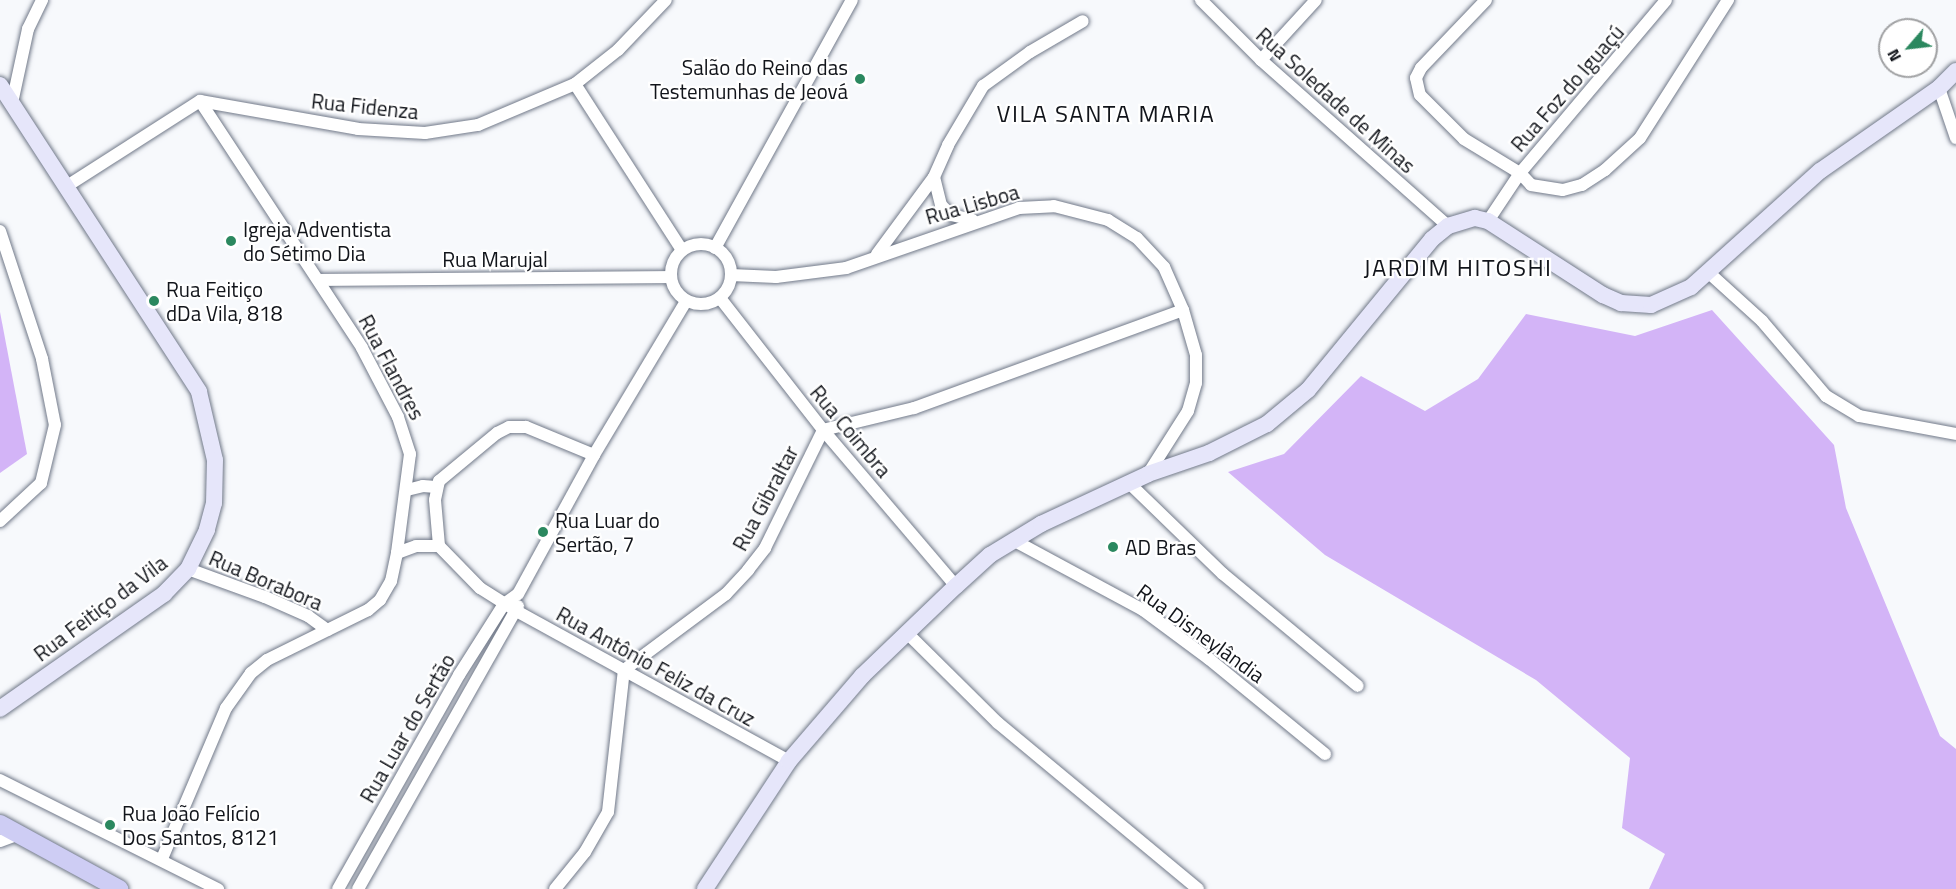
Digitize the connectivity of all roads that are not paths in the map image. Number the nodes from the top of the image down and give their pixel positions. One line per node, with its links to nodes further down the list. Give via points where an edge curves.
1 (42, 0): 16 (street, via 28,29)
2 (666, 0): 12 (street, Rua Fidenza, via 618,50)
3 (852, 0): 25 (street)
4 (1201, 0): 10 (street, Rua Soledade de Minas)
5 (1316, 0): 10 (street)
6 (1486, 0): 18 (street, via 1421,68 1416,85 1464,139)
7 (1666, 0): 18 (street, Rua Foz do Iguaçú)
8 (1728, 0): 18 (street, via 1640,138 1582,185 1563,190 1531,185)
9 (1083, 21): 19 (street, via 1030,51 983,86)
10 (1261, 60): 23 (street, Rua Soledade de Minas)
11 (1956, 71): 14 (street)
12 (574, 84): 15 (street, Rua Fidenza, via 478,124 426,133 358,129); 26 (street)
13 (0, 85): 16 (street, Rua Feitiço da Vila)
14 (1939, 88): 17 (street); 28 (street, via 1820,171)
15 (200, 101): 20 (street); 31 (street, Rua Flandres)
16 (12, 103): 20 (street, Rua Feitiço da Vila)
17 (1956, 138)
18 (1520, 173): 22 (street, Rua Foz do Iguaçú)
19 (934, 177): 21 (street, via 940,205 951,215); 27 (street)
20 (67, 186): 46 (street, Rua Feitiço da Vila, via 199,392 212,435 214,503 207,531)
21 (974, 220): 27 (street, Rua Lisboa); 34 (street, Rua Lisboa, via 1033,206 1067,208 1108,220 1137,238 1154,255)
22 (1488, 221): 23 (street, via 1475,218); 28 (street, via 1621,303 1651,305 1670,299)
23 (1448, 226): 38 (street, via 1432,239 1288,409 1250,435)
24 (0, 231): 42 (street, via 42,359 55,425 41,483)
25 (715, 248): 26 (street, via 698,244); 29 (street, via 727,259)
26 (682, 250): 30 (street, via 672,265)
27 (876, 255): 29 (street, Rua Lisboa, via 846,268 806,274)
28 (1708, 272): 36 (street, via 1762,321 1810,380 1834,401 1859,416)
29 (731, 275): 32 (street)
30 (670, 277): 31 (street, Rua Marujal); 33 (street, via 675,291)
31 (320, 280): 41 (street, Rua Flandres, via 362,348 405,434 410,454)
32 (720, 298): 33 (street, via 704,304); 35 (street, Rua Coimbra)
33 (686, 301): 37 (street, Rua Luar do Sertão)
34 (1183, 310): 35 (street, Rua Gibraltar, via 914,408); 38 (street, Rua Lisboa, via 1196,355 1197,383 1179,429)
35 (824, 430): 47 (street, Rua Coimbra); 53 (street, Rua Gibraltar, via 765,548 748,570 726,594)
36 (1956, 434)
37 (594, 455): 40 (street, via 526,427 509,427 451,467); 48 (street, Rua Luar do Sertão)
38 (1148, 474): 39 (street)
39 (1128, 482): 43 (street); 54 (street, via 1223,574)
40 (436, 487): 41 (street); 44 (street)
41 (407, 490): 45 (street, Rua Flandres)
42 (0, 521)
43 (1013, 540): 47 (street); 56 (street, Rua Disneylândia, via 1143,610)
44 (439, 546): 45 (street, via 417,546); 49 (street, Rua Antônio Feliz da Cruz, via 459,571)
45 (398, 553): 51 (street, Rua Flandres, via 391,581 380,600)
46 (188, 569): 51 (street, Rua Borabora, via 290,608); 55 (street, Rua Feitiço da Vila, via 164,594)
47 (956, 586): 52 (street)
48 (518, 594): 49 (street, Rua Luar do Sertão); 50 (street, Rua Luar do Sertão)
49 (504, 604): 50 (street, Rua Antônio Feliz da Cruz); 60 (street, Rua Luar do Sertão)
50 (518, 612): 53 (street, Rua Antônio Feliz da Cruz); 62 (street, Rua Luar do Sertão)
51 (327, 630): 64 (street, Rua Flandres, via 267,660 239,688 226,708)
52 (906, 632): 57 (street, via 862,676); 71 (street, via 998,723)
53 (624, 670): 57 (street, Rua Antônio Feliz da Cruz); 69 (street, via 608,812 585,852)
54 (1358, 686)
55 (0, 709)
56 (1325, 754)
57 (789, 761): 70 (street)
58 (0, 780): 64 (street)
59 (0, 824): 61 (main road)
60 (372, 830): 62 (street); 67 (street, Rua Luar do Sertão)
61 (19, 834): 63 (street); 65 (main road)
62 (387, 837): 68 (street, Rua Luar do Sertão)
63 (0, 841)
64 (162, 859): 66 (street)
65 (119, 889)
66 (218, 889)
67 (338, 889)
68 (358, 889)
69 (555, 889)
70 (705, 889)
71 (1198, 889)

